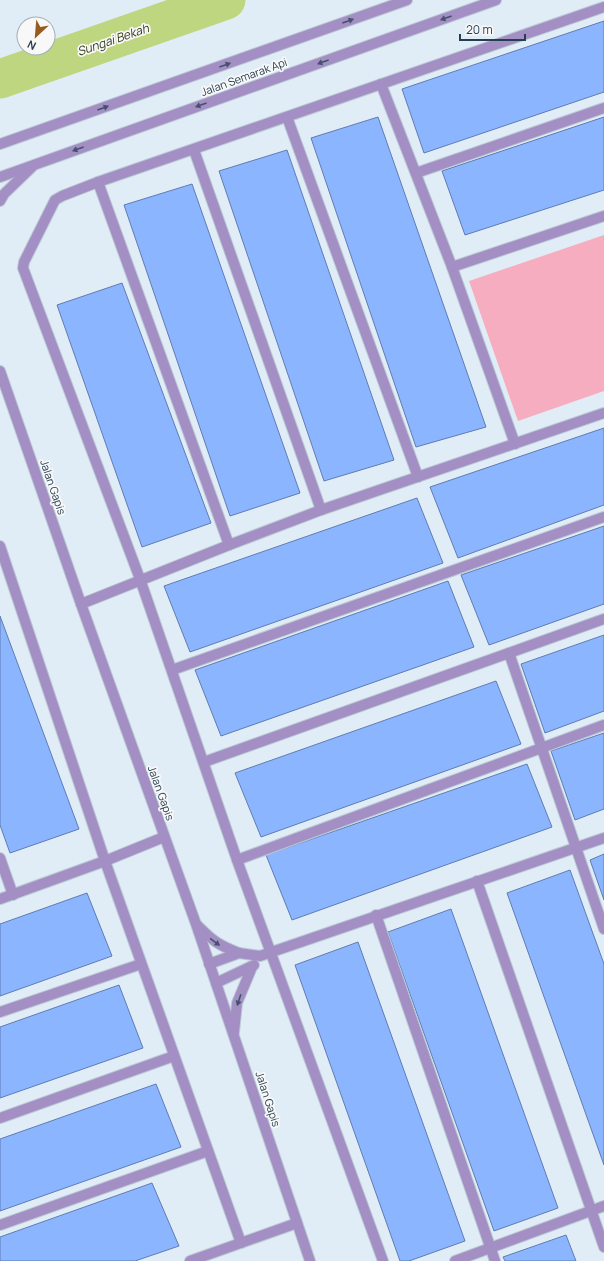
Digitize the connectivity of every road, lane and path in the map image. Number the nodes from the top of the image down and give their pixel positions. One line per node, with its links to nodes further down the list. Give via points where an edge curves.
1 (408, 0): 7 (street, Jalan Semarak Api, one-way to 1)
2 (496, 0): 9 (street, Jalan Semarak Api, one-way to 9)
3 (604, 7): 4 (street)
4 (381, 84): 6 (street); 10 (street)
5 (604, 108): 10 (street)
6 (287, 117): 8 (street); 19 (street)
7 (0, 144)
8 (194, 150): 12 (street); 20 (street)
9 (35, 164): 11 (street, Jalan Semarak Api); 13 (street, via 4,194)
10 (416, 173): 15 (street)
11 (0, 177)
12 (98, 182): 22 (street); 24 (street, via 55,200 23,268)
13 (0, 202)
14 (604, 216): 15 (street)
15 (452, 267): 18 (street)
16 (0, 371): 25 (street, Jalan Gapis)
17 (604, 413): 18 (street)
18 (515, 444): 19 (street)
19 (418, 477): 20 (street)
20 (321, 510): 22 (street)
21 (604, 517): 28 (street)
22 (229, 545): 24 (street)
23 (0, 546): 37 (street)
24 (140, 579): 25 (street); 28 (street)
25 (81, 604): 32 (street, Jalan Gapis)
26 (604, 619): 27 (street)
27 (508, 653): 30 (street); 31 (street)
28 (172, 670): 31 (street)
29 (604, 725): 30 (street)
30 (541, 747): 34 (street); 36 (street)
31 (204, 762): 36 (street)
32 (164, 837): 37 (street); 42 (street, Jalan Gapis)
33 (604, 838): 34 (street)
34 (575, 847): 38 (street); 43 (street)
35 (0, 858): 39 (street)
36 (237, 860): 44 (street)
37 (105, 861): 39 (street); 47 (street)
38 (477, 881): 41 (street); 57 (street)
39 (13, 895): 40 (street)
40 (0, 899)
41 (376, 915): 44 (street); 62 (street)
42 (196, 924): 45 (street, one-way to 45, via 219,945); 48 (street, Jalan Gapis)
43 (604, 929)
44 (271, 952): 46 (street); 65 (street)
45 (239, 953): 46 (street); 48 (street)
46 (260, 956): 49 (street)
47 (141, 964): 51 (street); 53 (street)
48 (209, 964): 50 (street, Jalan Gapis)
49 (252, 967): 50 (street); 52 (street, one-way to 52, via 237,1002)
50 (216, 983): 52 (street, Jalan Gapis)
51 (0, 1012)
52 (234, 1035): 58 (street, Jalan Gapis)
53 (174, 1056): 54 (street); 55 (street)
54 (0, 1118)
55 (208, 1151): 59 (street); 60 (street)
56 (604, 1206): 57 (street)
57 (592, 1211): 61 (street); 62 (street)
58 (297, 1223): 60 (street); 64 (street, Jalan Gapis)
59 (0, 1225)
60 (241, 1243): 63 (street)
61 (604, 1247)
62 (491, 1248): 66 (street); 67 (street)
63 (190, 1261)
64 (310, 1261)
65 (383, 1261)
66 (455, 1261)
67 (495, 1261)

